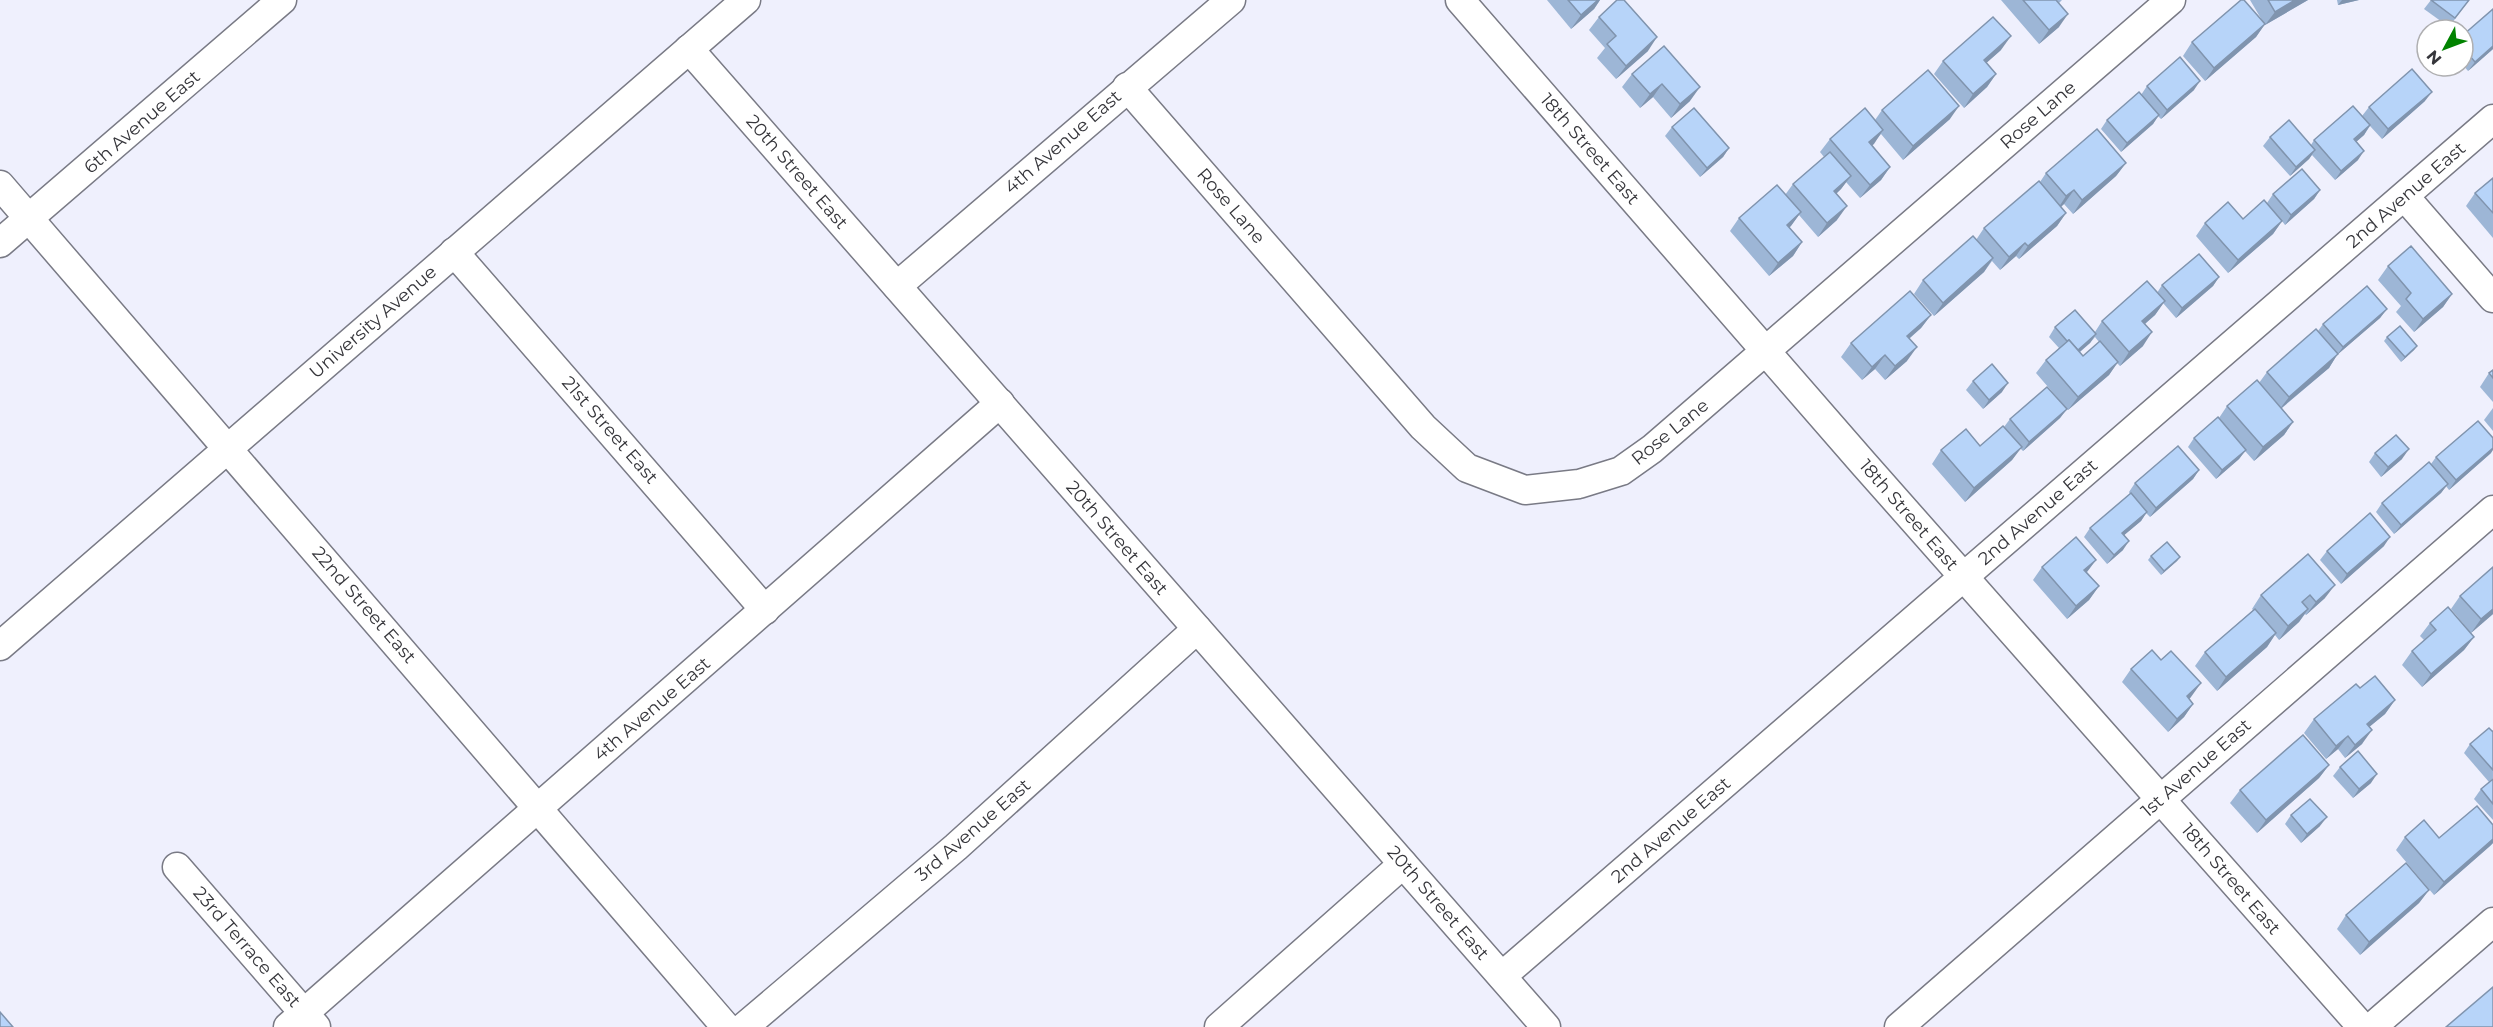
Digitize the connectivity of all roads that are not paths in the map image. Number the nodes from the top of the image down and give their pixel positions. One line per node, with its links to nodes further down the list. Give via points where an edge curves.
1 (282, 0): 11 (street, 6th Avenue East)
2 (746, 0): 6 (street, University Avenue)
3 (1231, 0): 7 (street, 4th Avenue East)
4 (1460, 0): 16 (street, 18th Street East)
5 (2171, 0): 16 (street, Rose Lane)
6 (689, 49): 13 (street, University Avenue); 14 (street, 20th Street East)
7 (1128, 87): 14 (street, 4th Avenue East); 16 (street, Rose Lane, via 1423,427 1467,468 1525,490 1579,484 1621,471)
8 (2493, 119): 10 (street, 2nd Avenue East)
9 (0, 185): 11 (street, 22nd Street East)
10 (2405, 196): 15 (street); 20 (street, 2nd Avenue East)
11 (29, 218): 12 (street, 6th Avenue East); 18 (street, 22nd Street East)
12 (0, 243)
13 (454, 252): 18 (street, University Avenue); 21 (street, 21st Street East)
14 (897, 286): 17 (street, 20th Street East)
15 (2493, 298)
16 (1765, 351): 20 (street, 18th Street East)
17 (1000, 404): 21 (street, 4th Avenue East); 22 (street, 20th Street East)
18 (229, 448): 23 (street, University Avenue); 25 (street, 22nd Street East)
19 (2493, 510): 24 (street, 1st Avenue East)
20 (1964, 577): 24 (street, 18th Street East); 29 (street, 2nd Avenue East)
21 (765, 610): 25 (street, 4th Avenue East)
22 (1197, 629): 26 (street, 20th Street East); 32 (street, 3rd Avenue East, via 956,847)
23 (0, 646)
24 (2161, 799): 35 (street, 1st Avenue East); 36 (street, 18th Street East)
25 (538, 809): 30 (street, 4th Avenue East); 31 (street, 22nd Street East)
26 (1403, 864): 29 (street, 20th Street East); 33 (street)
27 (177, 867): 30 (street, 23rd Terrace East)
28 (2493, 922): 37 (street)
29 (1502, 976): 34 (street, 20th Street East)
30 (302, 1022)
31 (726, 1027)
32 (744, 1027)
33 (1219, 1027)
34 (1546, 1027)
35 (1899, 1027)
36 (2362, 1027)
37 (2372, 1027)

